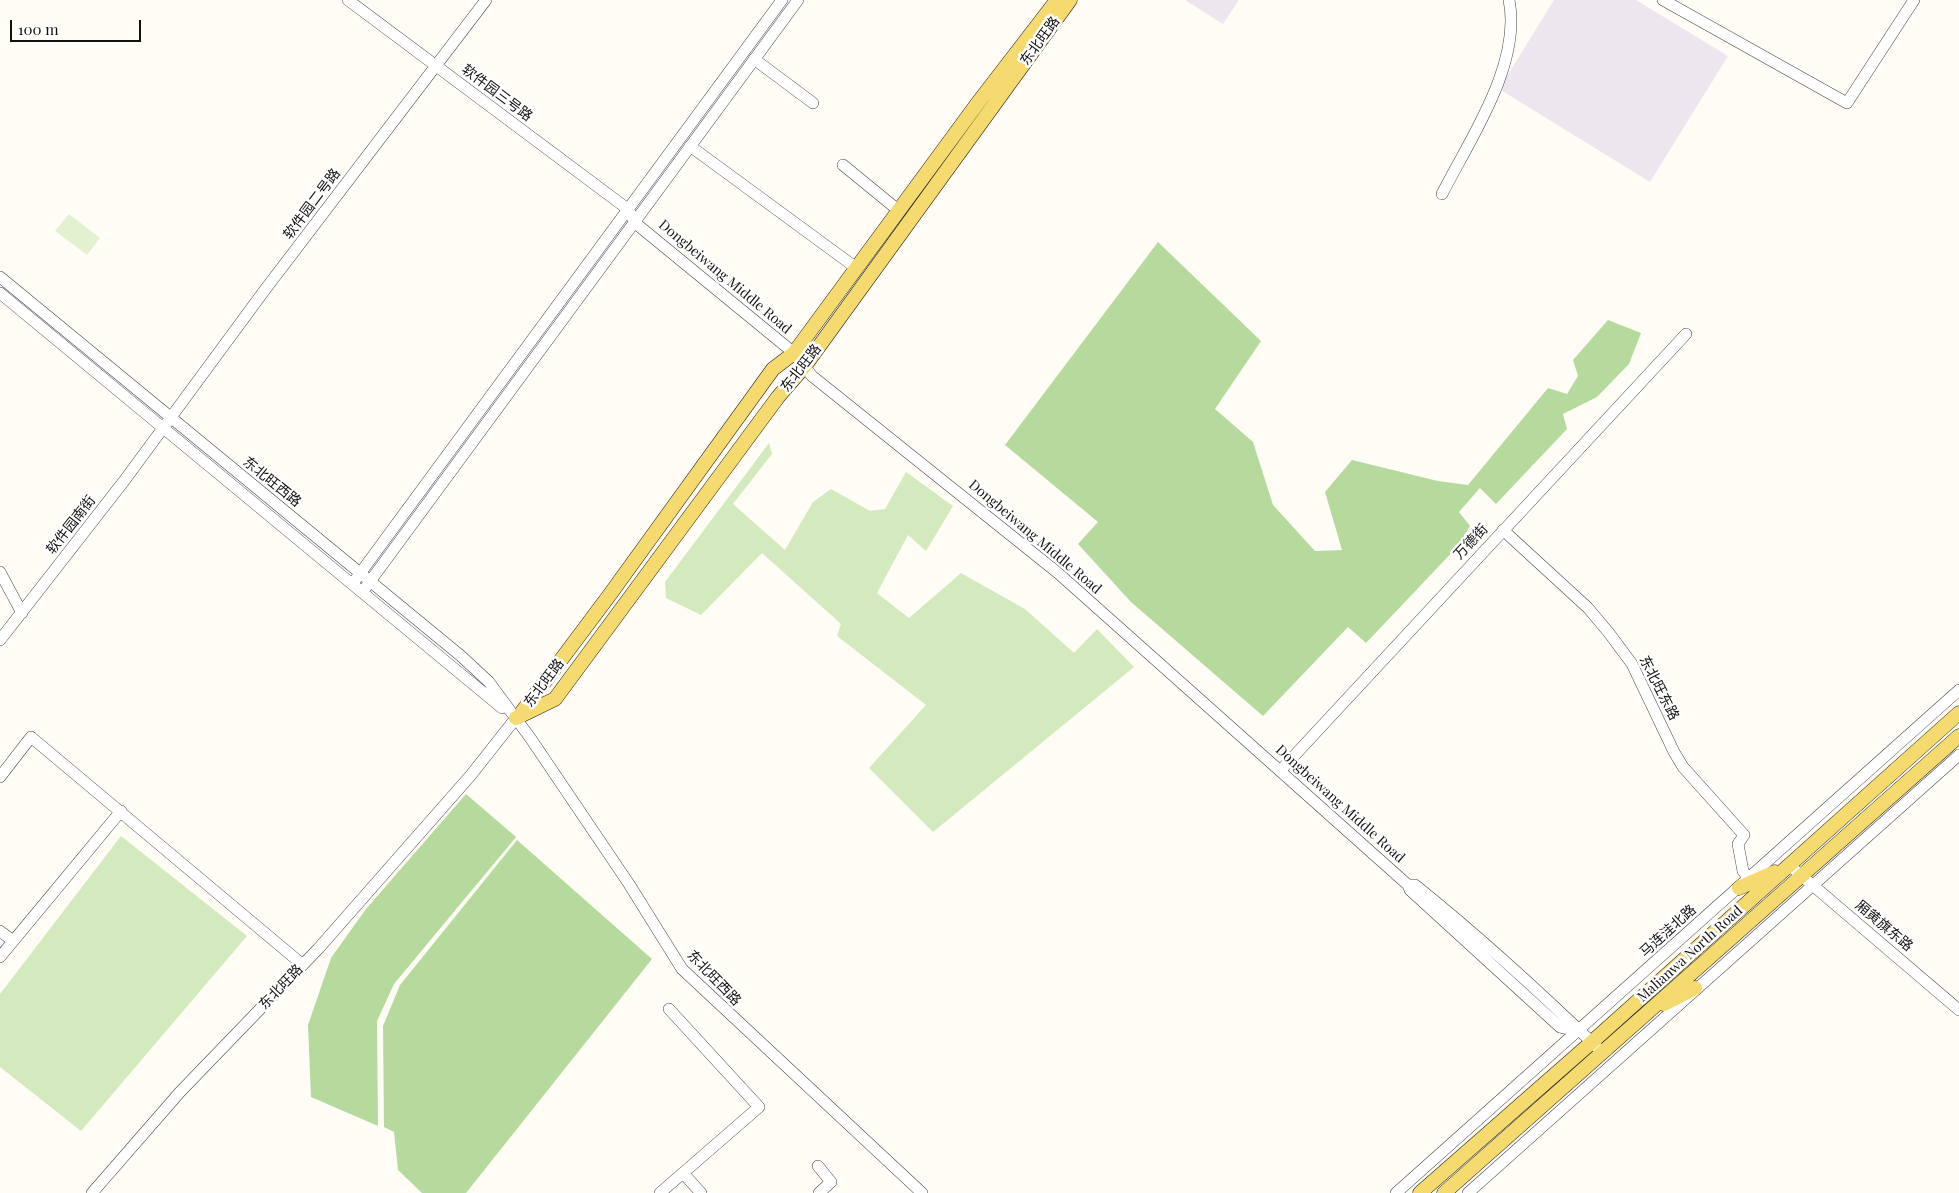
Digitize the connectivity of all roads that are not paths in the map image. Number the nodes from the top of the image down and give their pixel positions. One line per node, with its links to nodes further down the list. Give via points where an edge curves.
1 (348, 0): 11 (street, 软件园三号路)
2 (486, 0): 11 (street, 软件园二号路)
3 (782, 0): 16 (street)
4 (798, 0): 10 (street)
5 (1057, 0): 17 (main road, 东北旺路)
6 (1070, 0): 24 (main road, 东北旺路)
7 (1509, 0): 15 (street, via 1510,46 1499,82)
8 (1663, 0): 9 (street, via 1848,103)
9 (1914, 0)
10 (754, 59): 12 (street); 13 (street)
11 (436, 66): 16 (street, 软件园三号路); 25 (street, 软件园二号路)
12 (813, 103)
13 (690, 146): 18 (street); 19 (street)
14 (842, 165): 17 (street)
15 (1442, 194)
16 (629, 210): 18 (street); 28 (street)
17 (898, 210): 19 (main road, 东北旺路)
18 (634, 222): 23 (street, Dongbeiwang Middle Road); 29 (street)
19 (855, 267): 23 (main road, 东北旺路)
20 (0, 277): 25 (street, 东北旺西路)
21 (0, 293): 25 (street, 东北旺西路)
22 (1686, 334): 26 (street, 万德街)
23 (794, 353): 24 (street, Dongbeiwang Middle Road); 34 (main road, 东北旺路, via 773,369 528,706)
24 (804, 367): 34 (main road, 东北旺路, via 778,397 555,698); 37 (street, Dongbeiwang Middle Road, via 1058,573)
25 (168, 423): 28 (street, 东北旺西路); 30 (street, 软件园南街)
26 (1503, 530): 37 (street, 万德街); 42 (street, 东北旺东路, via 1588,608 1632,664 1683,766 1744,835 1738,844)
27 (0, 572): 30 (street)
28 (356, 578): 29 (street, 东北旺西路)
29 (366, 587): 34 (street, 东北旺西路)
30 (22, 613): 31 (street, 软件园南街)
31 (0, 640)
32 (1959, 690): 42 (street, 马连洼北路)
33 (1959, 713): 40 (main road, Malianwa North Road)
34 (516, 718): 47 (street, 东北旺路, via 471,776); 61 (street, 东北旺西路, via 682,969)
35 (1959, 736): 41 (main road, Malianwa North Road)
36 (1959, 755): 43 (street)
37 (1280, 771): 52 (street, Dongbeiwang Middle Road, via 1408,885 1415,885 1452,915)
38 (0, 777): 39 (street, via 31,737)
39 (121, 811): 45 (street); 47 (street)
40 (1789, 865): 41 (street, 厢黄旗东路); 42 (main road); 53 (main road, Malianwa North Road)
41 (1801, 876): 43 (street, 厢黄旗东路); 51 (main road, Malianwa North Road)
42 (1744, 883): 52 (street, 马连洼北路)
43 (1812, 885): 48 (street); 50 (street, 厢黄旗东路)
44 (0, 931): 45 (street)
45 (13, 941): 46 (street)
46 (0, 957)
47 (302, 965): 57 (street, 东北旺路, via 180,1092)
48 (1696, 988): 51 (main road); 65 (street)
49 (669, 1009): 56 (street, via 759,1107)
50 (1959, 1010)
51 (1648, 1012): 54 (main road, Malianwa North Road)
52 (1580, 1031): 53 (street, Dongbeiwang Middle Road); 62 (street, 马连洼北路)
53 (1592, 1042): 54 (street, Dongbeiwang Middle Road); 63 (main road, Malianwa North Road)
54 (1602, 1052): 64 (main road, Malianwa North Road)
55 (818, 1166): 60 (street, via 831,1182)
56 (683, 1172): 58 (street); 59 (street)
57 (92, 1193)
58 (660, 1193)
59 (701, 1193)
60 (818, 1193)
61 (922, 1193)
62 (1396, 1193)
63 (1420, 1193)
64 (1444, 1193)
65 (1468, 1193)

